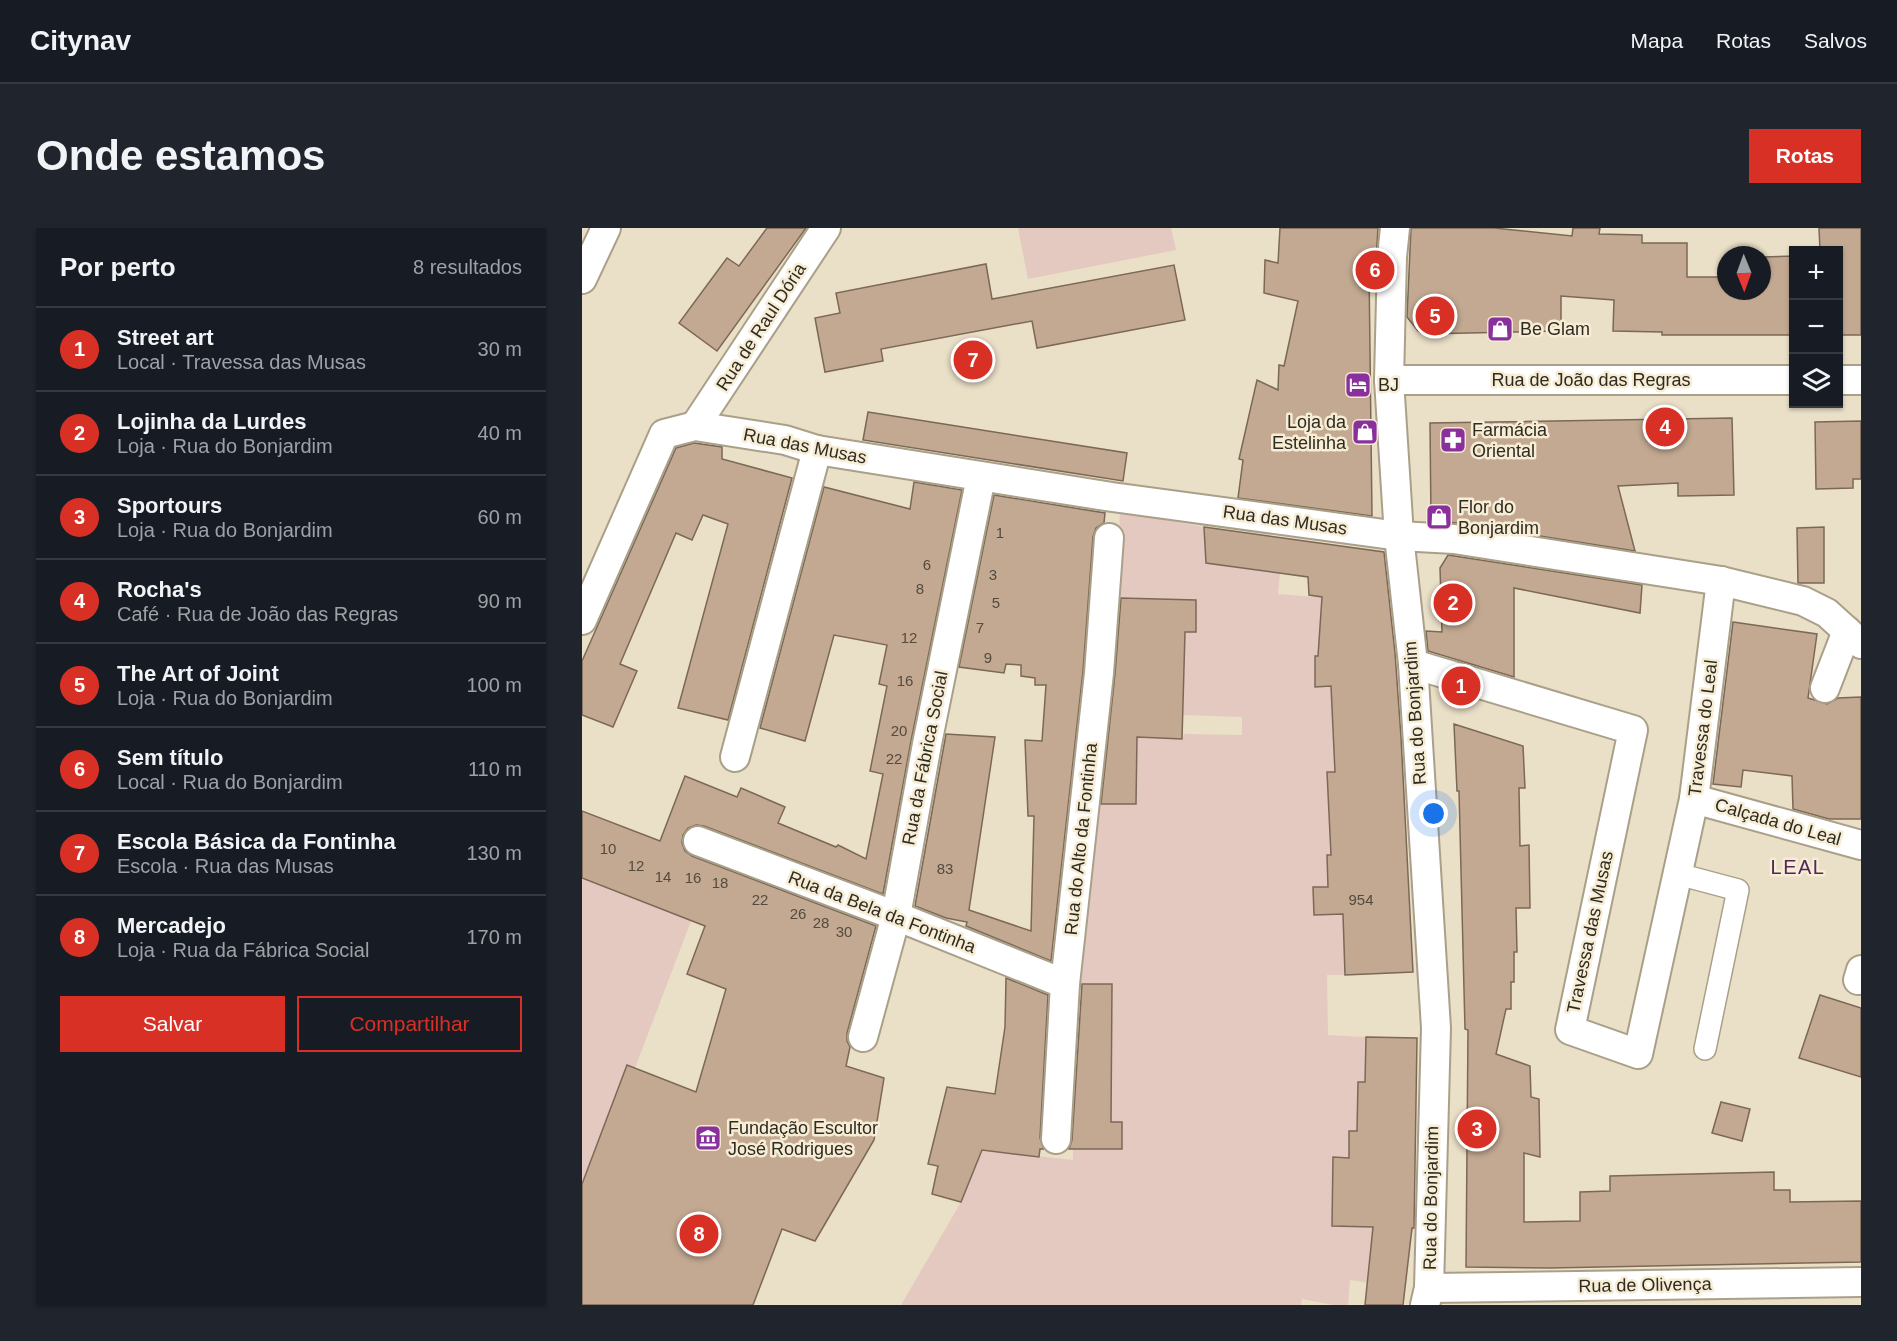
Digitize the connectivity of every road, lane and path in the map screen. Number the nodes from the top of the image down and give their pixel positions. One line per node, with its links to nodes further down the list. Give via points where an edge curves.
1 (606, 228): 4 (street)
2 (826, 228): 9 (street, Rua de Raul Dória)
3 (1395, 228): 5 (street, Rua do Bonjardim)
4 (582, 279)
5 (1389, 380): 6 (street, Rua de João das Regras); 12 (street, Rua do Bonjardim)
6 (1789, 380)
7 (1843, 380): 8 (street)
8 (1861, 380)
9 (695, 426): 10 (street, Rua das Musas, via 785,440); 15 (street, via 664,434)
10 (817, 450): 11 (street, Rua das Musas); 19 (street)
11 (981, 477): 12 (street, Rua das Musas); 24 (street, Rua da Fábrica Social)
12 (1399, 536): 14 (street, Rua das Musas, via 1454,539); 17 (street, Rua do Bonjardim)
13 (1109, 538): 25 (street, Rua do Alto da Fontinha, via 1099,673)
14 (1721, 581): 16 (street, Rua das Musas, via 1803,601 1827,614); 20 (street, Travessa do Leal)
15 (582, 620)
16 (1854, 638): 18 (street)
17 (1413, 664): 23 (street, Travessa das Musas, via 1633,730 1570,1030 1638,1054); 30 (street, Rua do Bonjardim, via 1436,1028)
18 (1825, 688)
19 (735, 758)
20 (1694, 799): 22 (street, Calçada do Leal); 23 (street, Travessa do Leal)
21 (698, 841): 24 (street, Rua da Bela da Fontinha)
22 (1861, 845)
23 (1678, 874): 27 (street, via 1737,890)
24 (896, 916): 25 (street, Rua da Bela da Fontinha); 26 (street, Rua da Fábrica Social)
25 (1065, 984): 28 (street, Rua do Alto da Fontinha)
26 (863, 1037)
27 (1705, 1049)
28 (1056, 1139)
29 (1861, 1281): 30 (street, Rua de Olivença)
30 (1427, 1297)

